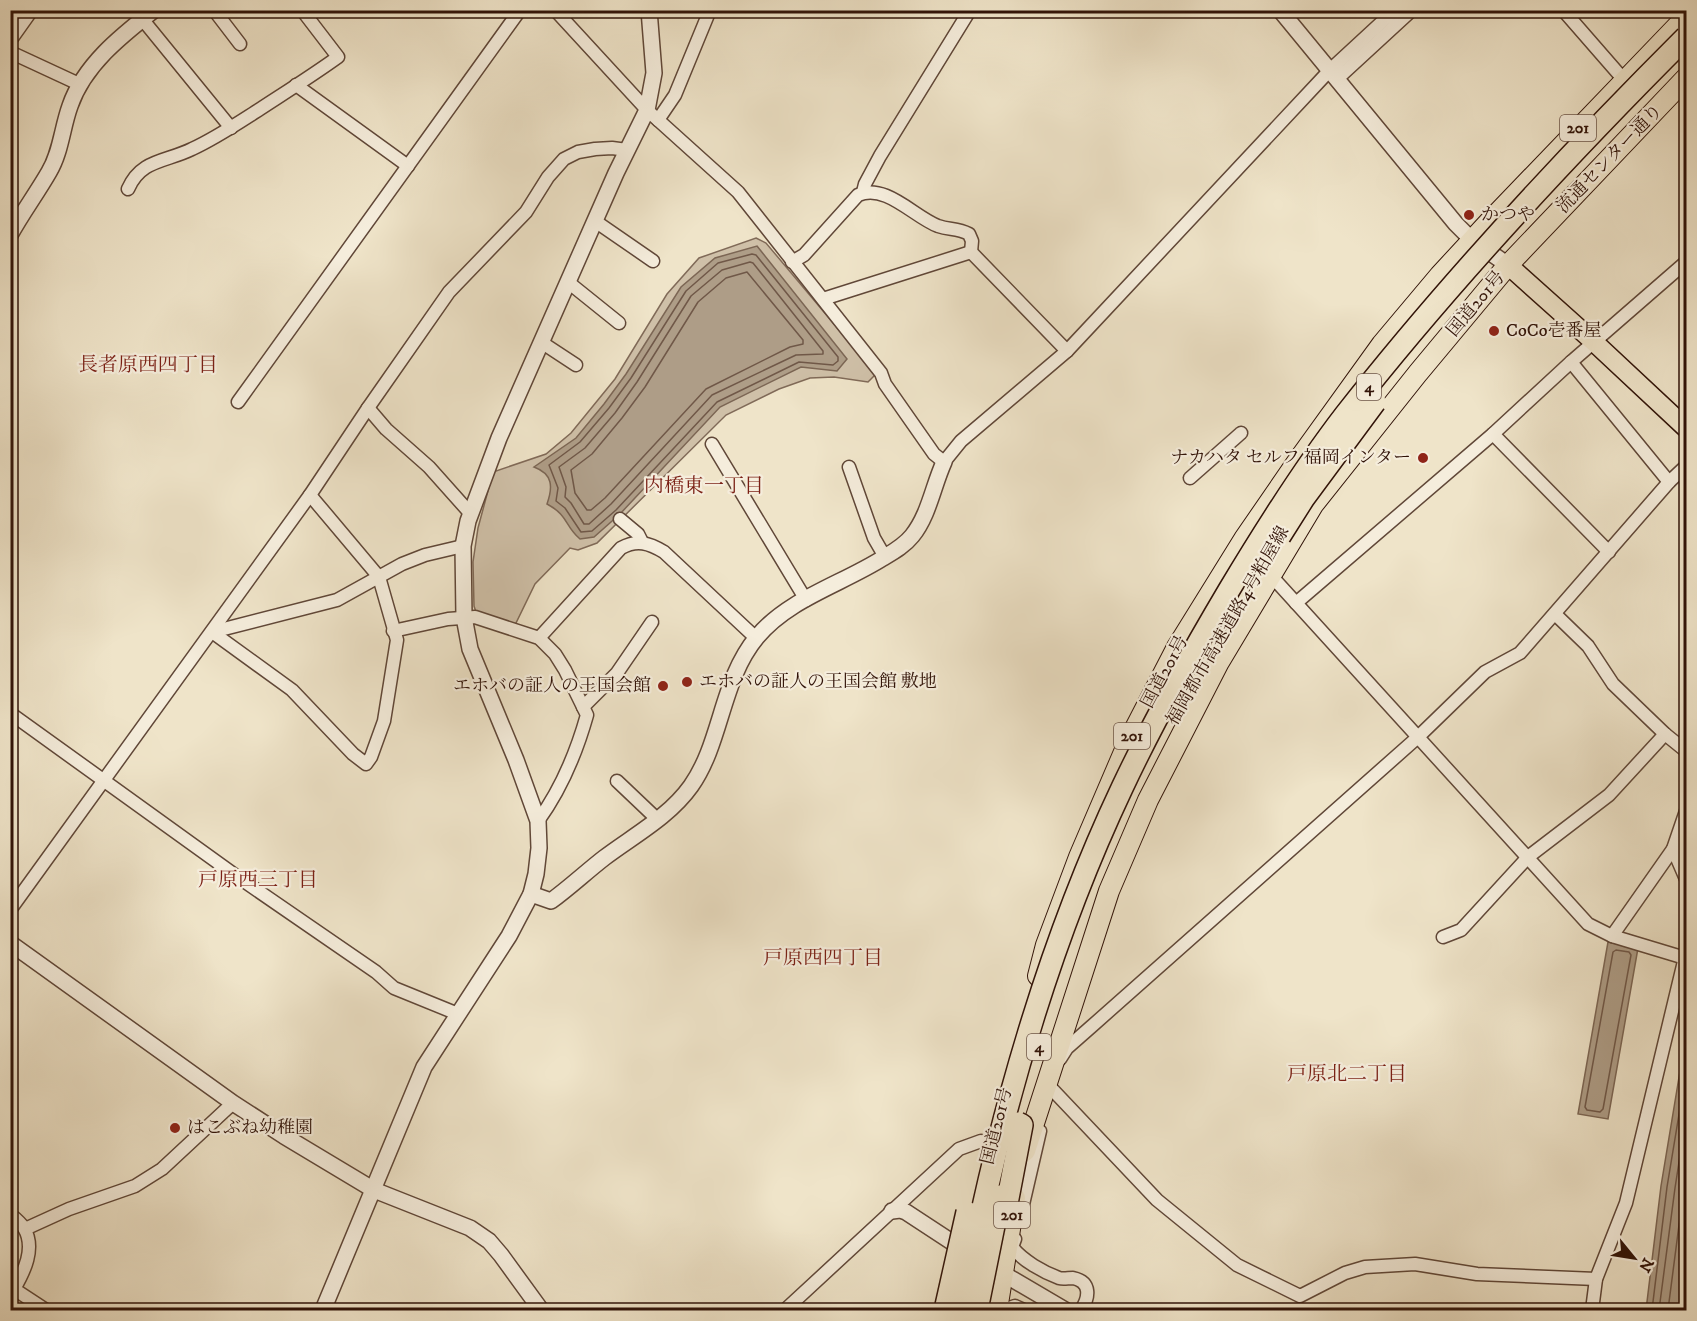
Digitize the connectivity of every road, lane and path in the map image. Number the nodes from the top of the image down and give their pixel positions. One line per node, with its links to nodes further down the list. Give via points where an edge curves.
1 (32, 10): 17 (street)
2 (214, 10): 16 (street)
3 (302, 10): 23 (street, via 338,57)
4 (520, 10): 27 (street)
5 (555, 10): 24 (street)
6 (649, 10): 24 (street)
7 (710, 10): 24 (street, via 675,95)
8 (970, 10): 29 (street, via 880,156)
9 (1280, 10): 19 (street)
10 (1395, 10): 19 (street)
11 (1412, 10): 19 (street)
12 (1563, 10): 21 (street)
13 (149, 15): 22 (street, via 99,58); 25 (street)
14 (1686, 17): 21 (highway, 201)
15 (1686, 37): 95 (highway, 福岡都市高速道路4号粕屋線 / 4, bridge, via 1457,279 1344,417 1294,486 1192,652 1122,789 1055,953)
16 (240, 44)
17 (11, 50): 22 (street)
18 (1686, 57): 98 (highway, 福岡都市高速道路4号粕屋線 / 4, bridge, via 1458,299 1353,430 1258,568 1134,794 1070,954)
19 (1333, 74): 32 (street); 43 (street)
20 (1686, 78): 37 (highway, 流通センター通り / 201)
21 (1624, 80): 32 (highway, 201)
22 (79, 84): 31 (street, via 50,171)
23 (296, 85): 25 (street); 27 (street)
24 (653, 115): 26 (street); 35 (street, via 738,192)
25 (231, 128): 28 (street, via 193,149 152,162 133,178)
26 (627, 150): 30 (street); 47 (street, via 595,149 564,159 526,212 449,292)
27 (408, 166): 46 (street)
28 (128, 189)
29 (863, 192): 33 (street, via 877,192 933,224 969,234); 35 (street, via 804,255)
30 (595, 221): 34 (street); 38 (street)
31 (10, 235)
32 (1472, 240): 37 (street); 104 (highway, 国道201号 / 201, via 1382,344 1290,471 1177,647 1130,738 1046,945 993,1137)
33 (971, 252): 39 (street); 43 (street)
34 (653, 261)
35 (792, 262): 39 (street)
36 (1686, 262): 42 (street)
37 (1508, 265): 42 (main road); 65 (highway, 国道201号 / 201, via 1313,505)
38 (568, 282): 40 (street); 41 (street)
39 (823, 299): 52 (street, via 881,374 934,454)
40 (619, 322)
41 (541, 342): 45 (street); 58 (street)
42 (1594, 342): 44 (street); 48 (main road)
43 (1067, 351): 52 (street, via 961,441)
44 (1571, 362): 50 (street); 56 (street)
45 (576, 365)
46 (238, 402)
47 (368, 408): 57 (street); 58 (street)
48 (1686, 428)
49 (1241, 433): 55 (street)
50 (1493, 434): 62 (street); 67 (street)
51 (712, 444): 66 (street)
52 (944, 462): 63 (street, via 921,522 900,548)
53 (849, 466): 63 (street, via 874,538)
54 (1686, 466): 56 (street)
55 (1190, 478)
56 (1669, 482): 62 (street)
57 (310, 495): 64 (street); 72 (street)
58 (470, 513): 61 (street)
59 (620, 519): 60 (street)
60 (642, 542): 73 (street, via 621,548); 74 (street, via 664,552)
61 (463, 546): 64 (street, via 425,555); 69 (street)
62 (1609, 552): 68 (street)
63 (885, 557): 66 (street)
64 (379, 577): 71 (street); 72 (street, via 337,600)
65 (1270, 578): 67 (street); 105 (highway, 国道201号 / 201, via 1219,662 1169,758 1109,891 1023,1157)
66 (806, 600): 74 (street)
67 (1296, 603): 78 (street)
68 (1555, 614): 77 (street, via 1588,646 1613,684); 78 (street, via 1521,653 1485,672)
69 (464, 617): 71 (street); 73 (street); 84 (street, via 470,650)
70 (652, 622): 75 (street, via 618,673)
71 (393, 631): 72 (street, via 397,640 384,721 366,764 292,690)
72 (212, 632): 80 (street)
73 (539, 638): 75 (street, via 555,654)
74 (756, 638): 83 (street, via 743,659 705,760 691,786)
75 (583, 707): 84 (street, via 587,716 579,742 554,798)
76 (10, 713): 80 (street)
77 (1665, 734): 79 (street); 86 (street, via 1610,795)
78 (1418, 737): 86 (street); 96 (street, via 1067,1048)
79 (1686, 751)
80 (105, 781): 89 (street); 94 (street, via 394,988)
81 (617, 781): 83 (street)
82 (1686, 811): 85 (street)
83 (657, 819): 88 (street, via 551,901)
84 (538, 821): 88 (street, via 539,848)
85 (1672, 849): 87 (street); 90 (street)
86 (1528, 857): 90 (street, via 1588,924); 91 (street, via 1461,930)
87 (1686, 879)
88 (531, 894): 94 (street, via 509,936)
89 (10, 910)
90 (1612, 936): 93 (street)
91 (1443, 937)
92 (10, 943): 97 (street)
93 (1686, 955): 106 (street, via 1626,1203)
94 (458, 1014): 100 (street, via 424,1067)
95 (1019, 1064): 111 (highway, bridge, via 985,1147); 113 (highway, bridge, via 994,1154)
96 (1050, 1087): 106 (street, via 1157,1200 1237,1265 1300,1296 1345,1272 1415,1264 1477,1274); 120 (street, via 1012,1247 1020,1257 1061,1279 1071,1278 1087,1287 1089,1295)
97 (233, 1103): 100 (street); 103 (street, via 162,1169 135,1186)
98 (1018, 1123): 114 (highway, 福岡都市高速道路4号粕屋線 / 4, bridge); 115 (highway, bridge, via 1022,1125)
99 (981, 1141): 101 (street, via 959,1149)
100 (374, 1190): 108 (street); 109 (street, via 470,1228 489,1241)
101 (892, 1211): 104 (street, via 906,1212); 110 (street)
102 (10, 1214): 103 (street)
103 (25, 1229): 107 (street, via 27,1264 14,1289)
104 (967, 1252): 105 (street); 112 (highway, 国道201号 / 201)
105 (1003, 1274): 116 (highway, 国道201号 / 201); 119 (street)
106 (1596, 1279): 121 (street)
107 (46, 1311)
108 (323, 1311)
109 (541, 1311)
110 (785, 1311)
111 (945, 1311)
112 (956, 1311)
113 (962, 1311)
114 (977, 1311)
115 (989, 1311)
116 (997, 1311)
117 (1004, 1311): 118 (street, via 1015,1306)
118 (1024, 1311)
119 (1065, 1311)
120 (1081, 1311)
121 (1592, 1311)

